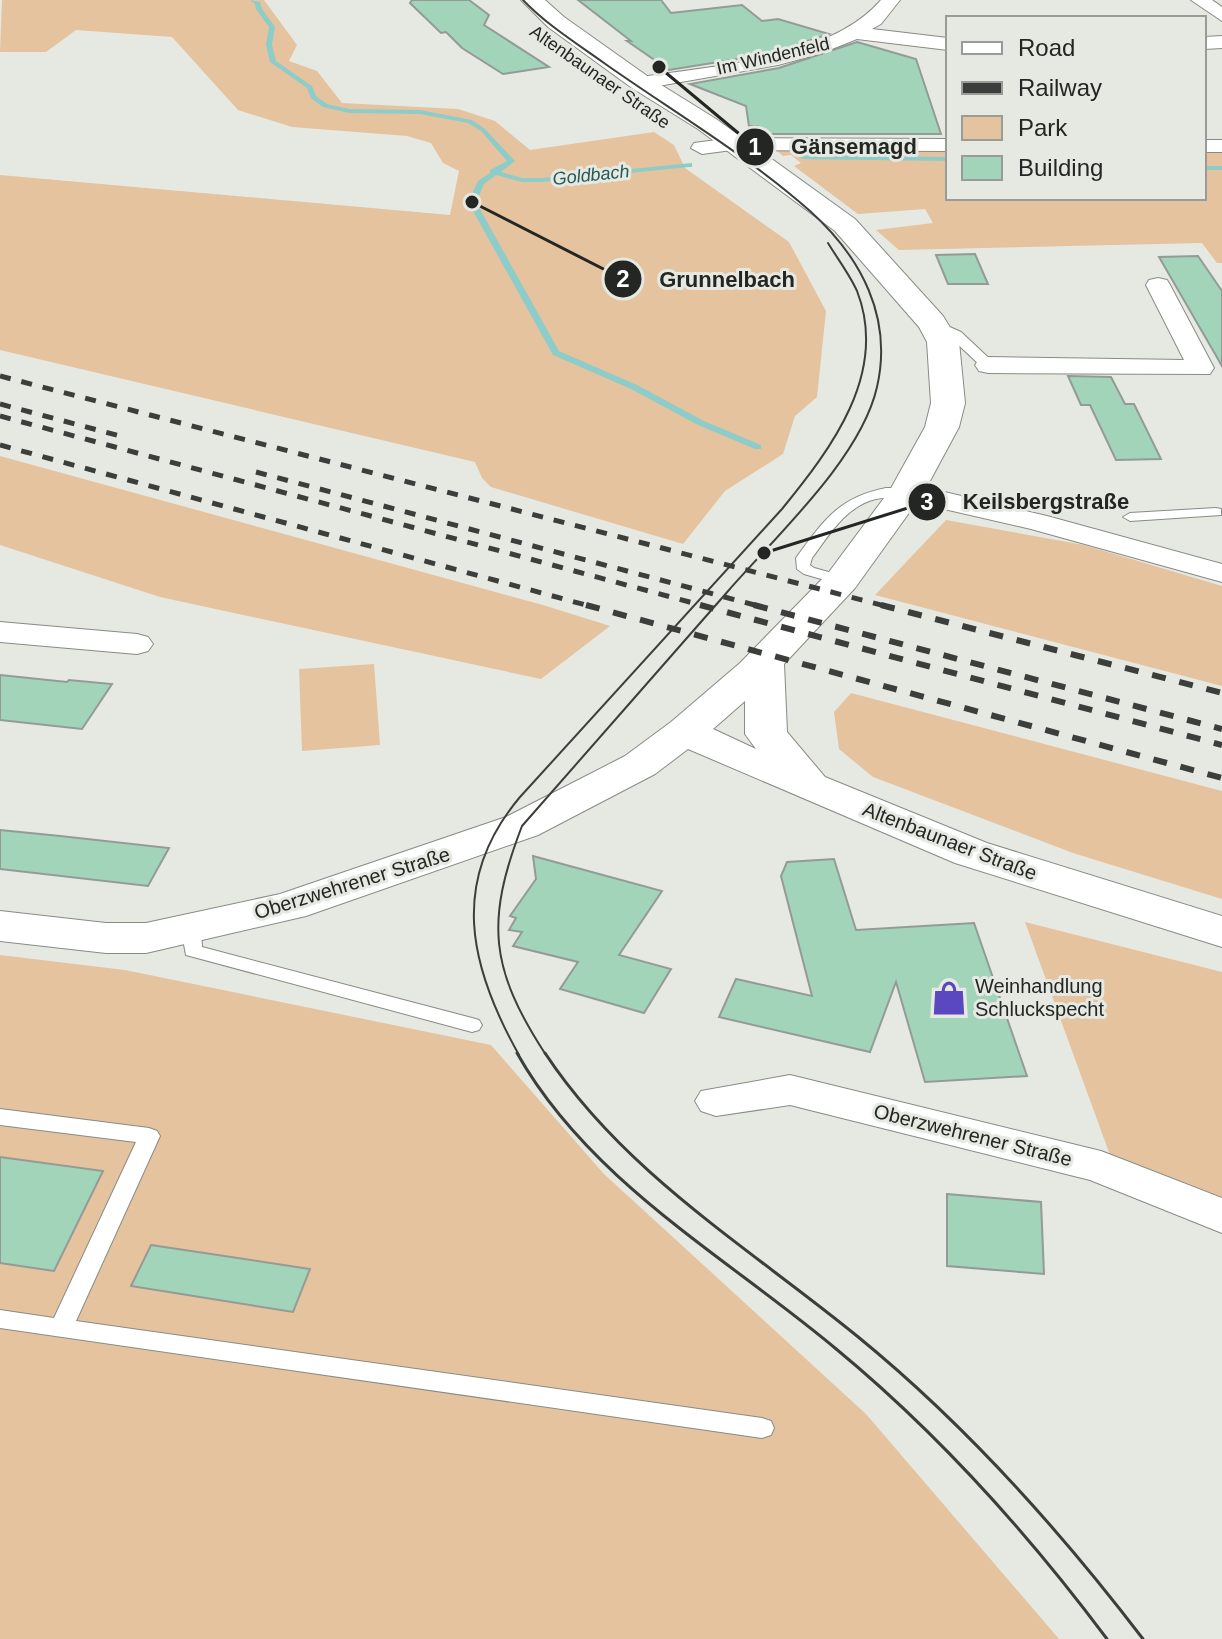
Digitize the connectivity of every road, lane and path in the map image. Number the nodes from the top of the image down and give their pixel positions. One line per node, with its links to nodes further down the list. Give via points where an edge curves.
1 (891, 0): 5 (street, Im Windenfeld)
2 (1200, 0): 4 (street)
3 (522, 5): 7 (main road, Altenbaunaer Straße, via 556,22); 10 (main road, Altenbaunaer Straße, via 528,28)
4 (1222, 15)
5 (857, 33): 6 (street); 7 (street, Im Windenfeld, via 774,59)
6 (946, 44)
7 (641, 83): 8 (main road, Altenbaunaer Straße)
8 (732, 144): 9 (street); 10 (street); 11 (main road, Altenbaunaer Straße, via 845,225)
9 (946, 145)
10 (702, 148): 11 (main road, Altenbaunaer Straße)
11 (893, 279): 13 (main road, Altenbaunaer Straße)
12 (1158, 285): 14 (street, Altenbaunaer Straße, via 1201,368)
13 (932, 323): 14 (lane, Altenbaunaer Straße, via 956,335); 15 (main road, Altenbaunaer Straße, via 943,342 948,403 942,427)
14 (988, 365)
15 (906, 492): 18 (street); 21 (main road, Altenbaunaer Straße, via 842,580)
16 (1216, 512): 17 (lane)
17 (1130, 517)
18 (1222, 573)
19 (0, 632): 20 (street)
20 (137, 644)
21 (764, 662): 22 (main road, Altenbaunaer Straße); 24 (main road, via 766,734)
22 (686, 731): 23 (main road, Altenbaunaer Straße); 24 (main road, Altenbaunaer Straße)
23 (640, 765): 26 (main road, Oberzwehrener Straße, via 490,838 290,906)
24 (809, 785): 27 (main road, Altenbaunaer Straße, via 971,853)
25 (0, 926): 26 (main road, Oberzwehrener Straße, via 106,938 146,938)
26 (191, 928): 28 (lane, via 193,951)
27 (1222, 932)
28 (472, 1025)
29 (716, 1101): 31 (street, Oberzwehrener Straße, via 790,1090 1101,1167)
30 (0, 1117): 33 (lane, via 149,1136)
31 (1222, 1216)
32 (0, 1319): 33 (lane)
33 (61, 1328): 34 (lane)
34 (762, 1428)

